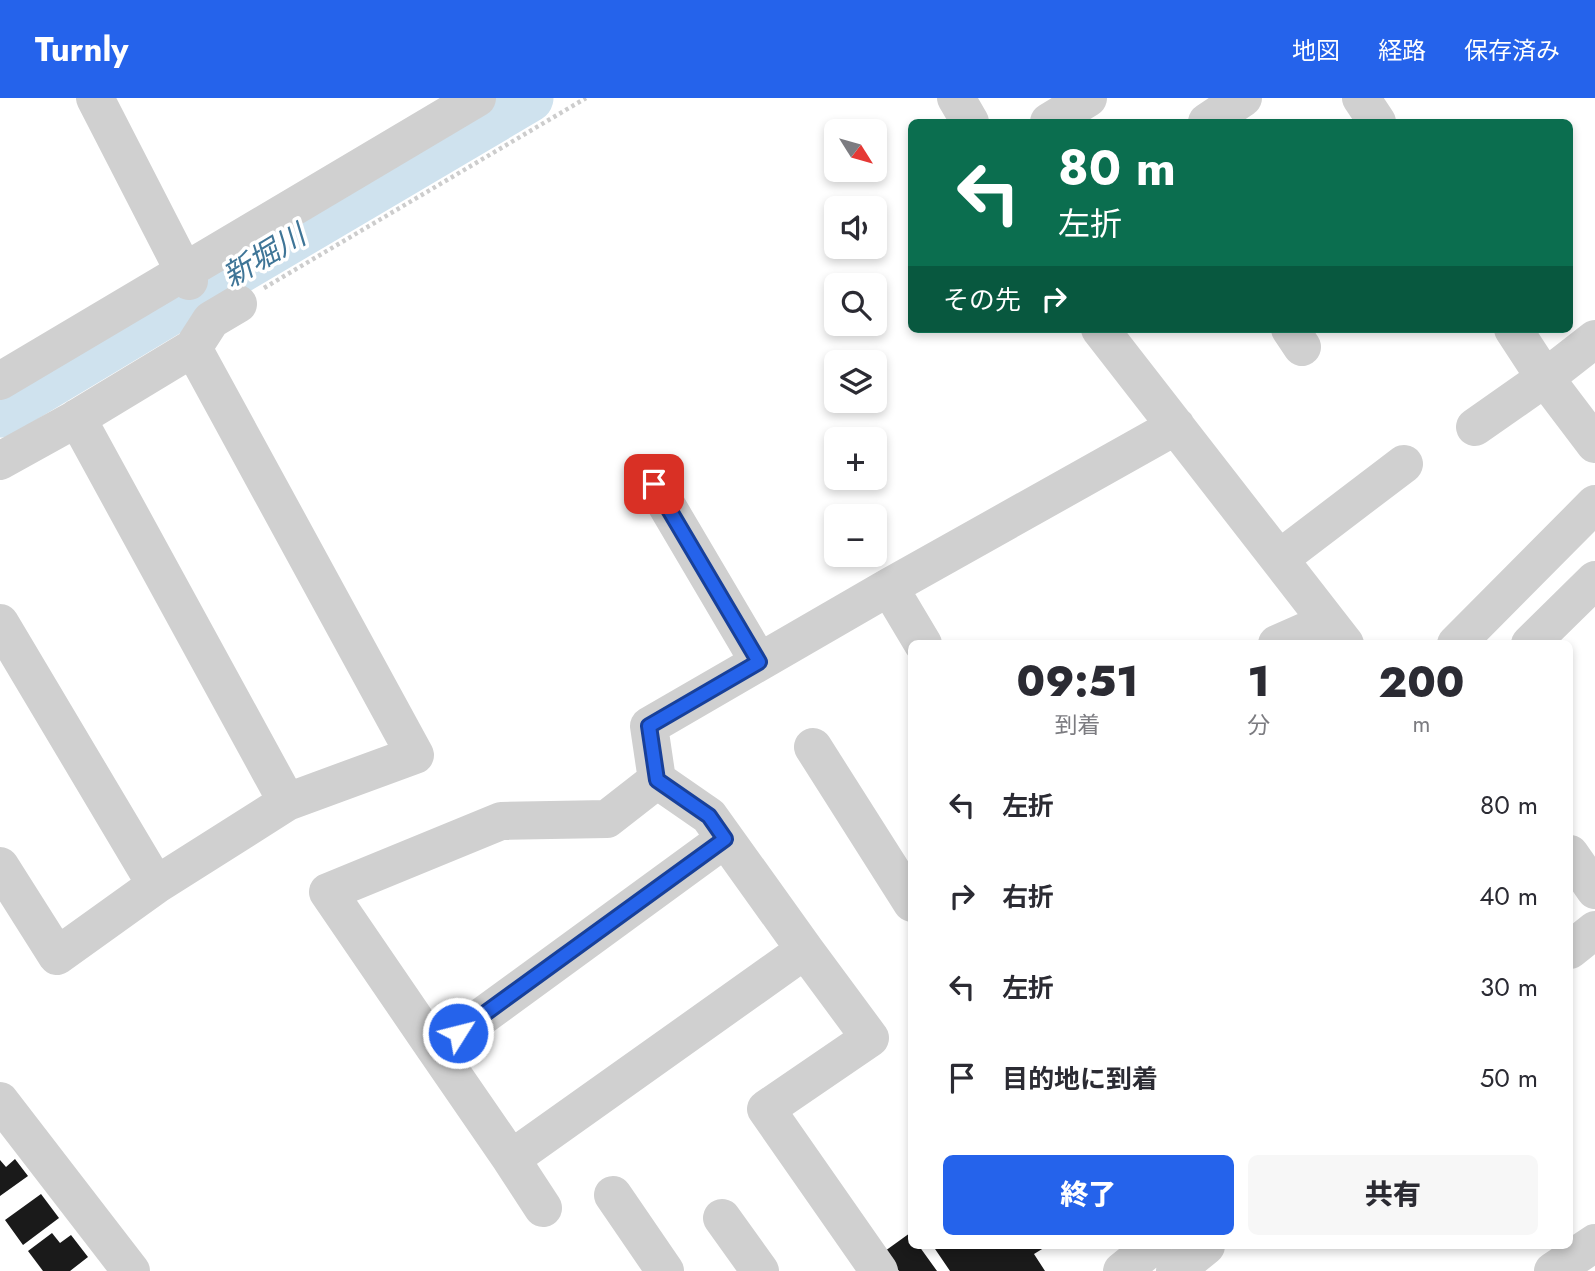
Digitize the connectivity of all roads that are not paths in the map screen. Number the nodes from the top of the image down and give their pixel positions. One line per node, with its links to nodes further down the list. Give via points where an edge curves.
1 (95, 98): 10 (street)
2 (477, 98): 6 (street)
3 (1088, 98): 7 (street)
4 (1244, 98): 8 (street)
5 (1361, 98): 9 (street)
6 (437, 108): 10 (street)
7 (1054, 119)
8 (1212, 119)
9 (1375, 119)
10 (204, 306): 15 (street); 16 (street); 36 (street, via 415,755)
11 (1109, 333): 17 (street)
12 (1516, 333): 14 (street)
13 (1595, 340): 14 (street)
14 (1545, 378): 18 (street); 19 (street)
15 (0, 381)
16 (77, 418): 20 (street); 36 (street)
17 (1176, 426): 24 (street); 26 (street)
18 (1475, 427)
19 (1595, 444)
20 (0, 461)
21 (1404, 464): 24 (street)
22 (654, 484): 33 (street)
23 (1595, 505): 31 (street)
24 (1279, 559): 28 (street)
25 (1595, 579): 32 (street)
26 (889, 587): 29 (street); 33 (street)
27 (0, 623): 40 (street)
28 (1336, 633): 30 (street)
29 (921, 640)
30 (1298, 640)
31 (1460, 640)
32 (1534, 640)
33 (759, 662): 35 (street, via 649,726)
34 (813, 747): 42 (street)
35 (657, 780): 37 (street, via 709,816); 46 (street, via 607,819 502,821 328,892)
36 (286, 802): 40 (street)
37 (725, 839): 45 (street); 46 (street)
38 (1573, 860): 41 (street)
39 (0, 866): 40 (street, via 57,956)
40 (156, 885)
41 (1588, 893)
42 (908, 896)
43 (1595, 930): 44 (street)
44 (1573, 948)
45 (805, 950): 48 (street); 57 (street, via 870,1038 766,1109)
46 (436, 1050): 48 (street)
47 (0, 1101): 54 (street)
48 (511, 1159): 50 (street)
49 (613, 1195): 55 (street)
50 (543, 1208)
51 (722, 1217): 56 (street)
52 (1595, 1243): 59 (street)
53 (1202, 1249): 58 (street)
54 (131, 1271)
55 (665, 1271)
56 (760, 1271)
57 (879, 1271)
58 (1175, 1271)
59 (1553, 1271)

